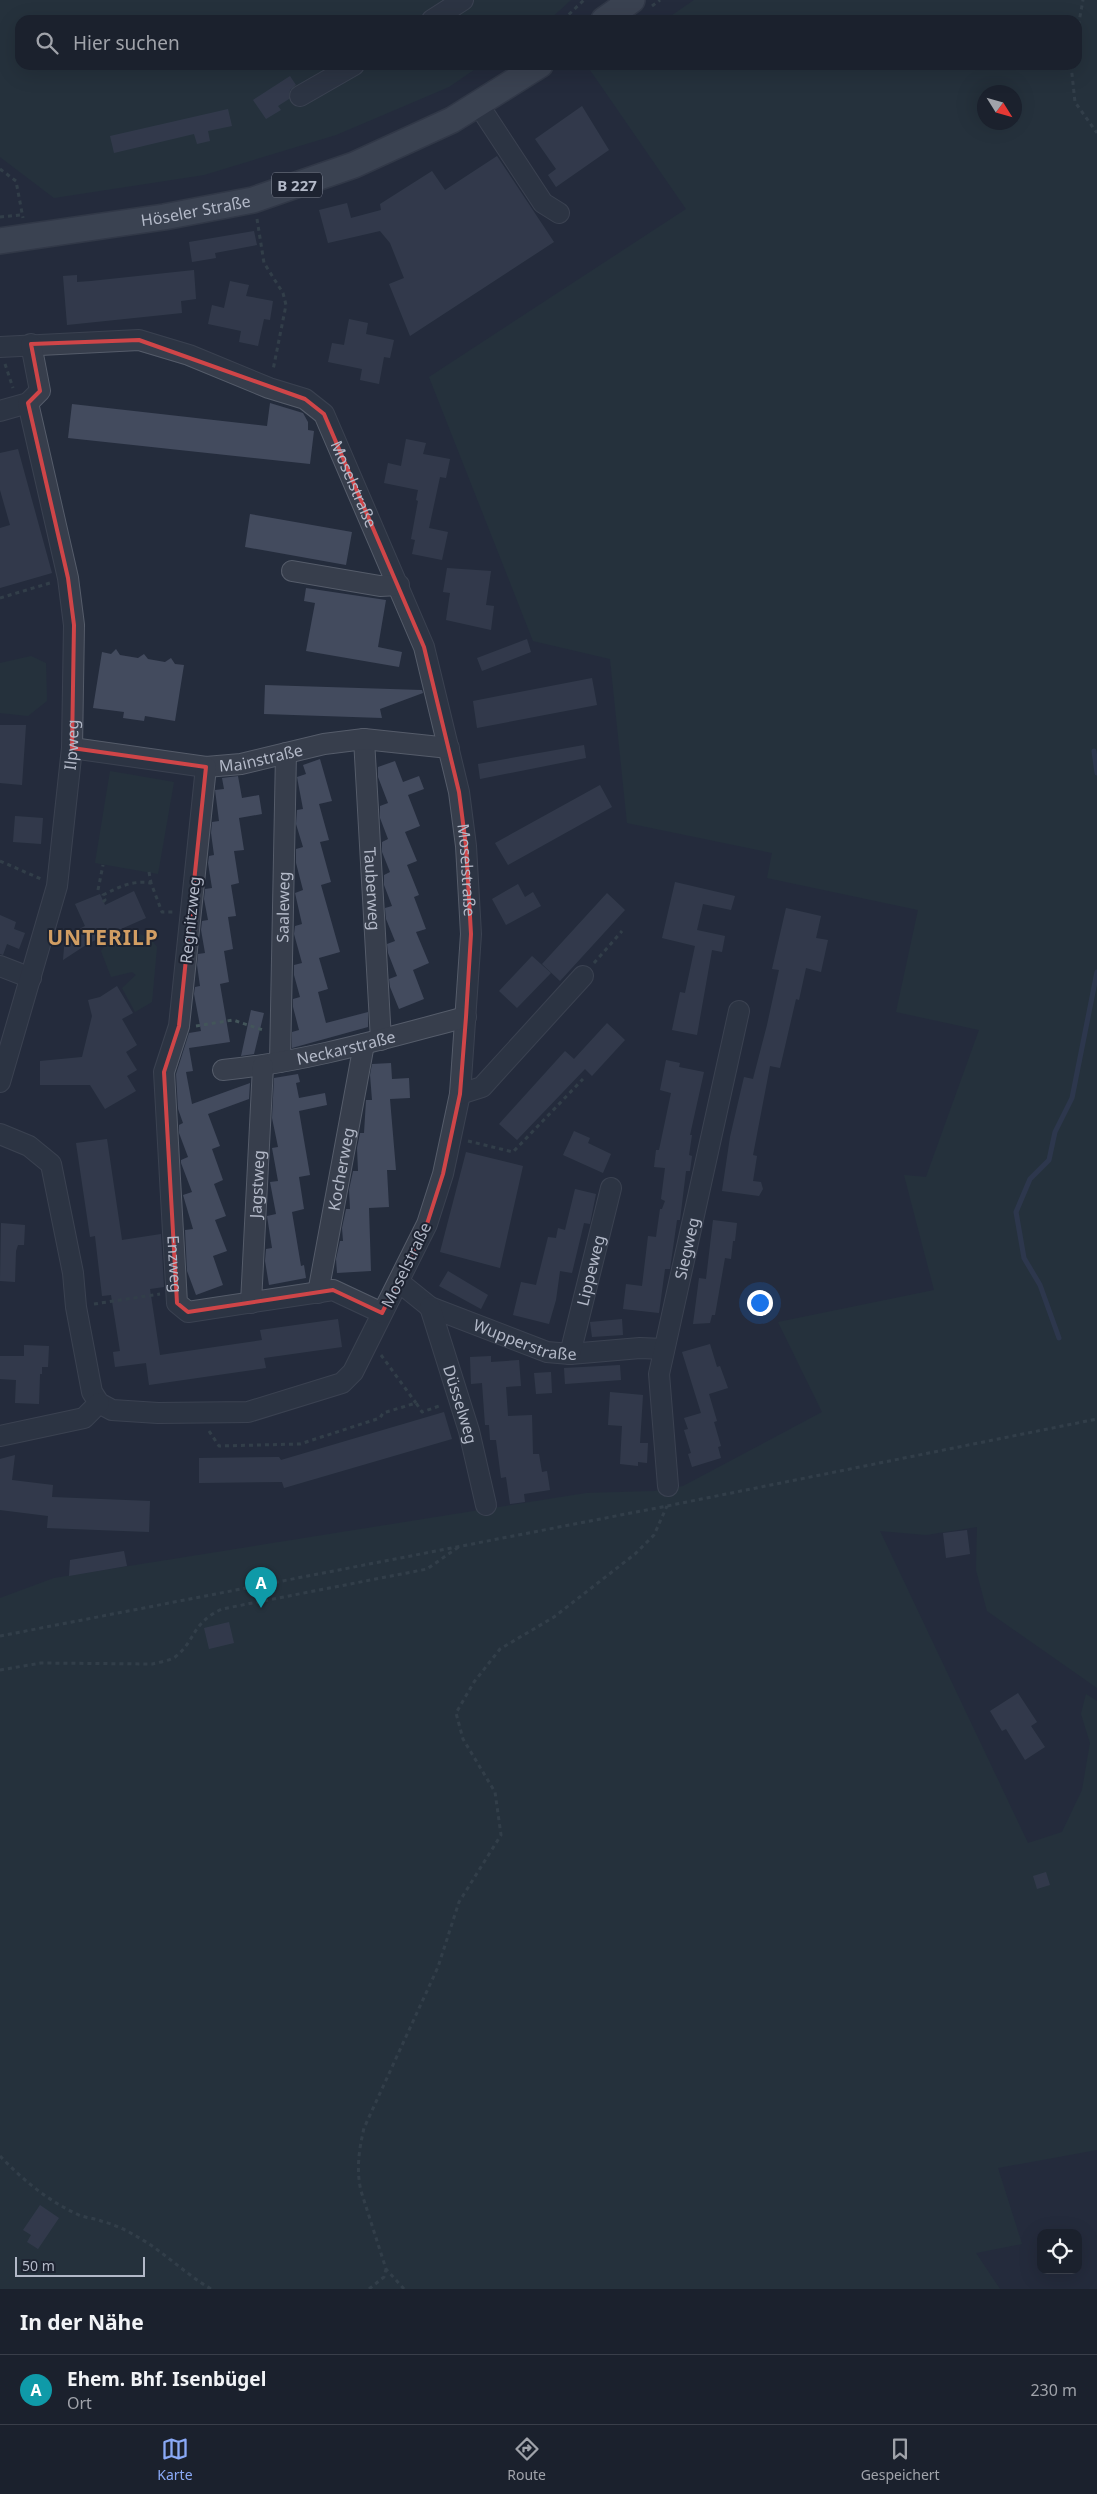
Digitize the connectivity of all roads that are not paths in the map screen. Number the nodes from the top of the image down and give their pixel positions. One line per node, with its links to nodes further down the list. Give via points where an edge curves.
1 (463, 0): 3 (street)
2 (632, 0): 4 (main road)
3 (440, 15)
4 (611, 15)
5 (345, 70): 7 (street)
6 (532, 70): 8 (main road, Höseler Straße / B 227)
7 (300, 96)
8 (478, 104): 9 (street, via 542,203); 10 (main road, Höseler Straße / B 227, via 452,120 354,165 253,200 164,218 28,222)
9 (559, 213)
10 (0, 241)
11 (31, 344): 12 (street, Moselstraße); 13 (street, via 40,391); 15 (street, Moselstraße, via 139,340 305,399 324,414)
12 (2, 353)
13 (16, 407): 17 (street, Ilpweg, via 68,578 74,626)
14 (292, 571): 15 (street, via 380,586)
15 (399, 585): 18 (street, Moselstraße, via 424,647)
16 (364, 739): 18 (street, Mainstraße); 19 (street, Mainstraße); 26 (street, Tauberweg)
17 (72, 748): 20 (street, Mainstraße); 23 (street, Ilpweg, via 57,886)
18 (449, 748): 25 (street, Moselstraße, via 466,846 471,934)
19 (286, 753): 20 (street, Mainstraße, via 241,764); 27 (street, Saaleweg, via 281,1035)
20 (206, 767): 29 (street, Regnitzweg, via 178,1029)
21 (0, 966): 23 (street)
22 (583, 976): 31 (street, via 482,1087)
23 (31, 978): 30 (street, Ilpweg)
24 (739, 1011): 39 (street, Siegweg)
25 (466, 1017): 26 (street, Neckarstraße); 31 (street, Moselstraße)
26 (372, 1042): 27 (street, Neckarstraße); 35 (street, Kocherweg)
27 (272, 1064): 28 (street, Neckarstraße); 36 (street, Jagstweg)
28 (223, 1070)
29 (164, 1072): 36 (street, Enzweg, via 177,1303 188,1312)
30 (0, 1082)
31 (460, 1094): 34 (street, Moselstraße, via 452,1137 427,1224)
32 (0, 1134): 41 (street, via 29,1146 51,1164 92,1392)
33 (611, 1188): 40 (street, Lippeweg)
34 (399, 1282): 37 (street, Wupperstraße); 38 (street, Moselstraße)
35 (318, 1293): 36 (street, Enzweg); 38 (street, Enzweg, via 333,1290)
36 (252, 1303)
37 (430, 1307): 40 (street, Wupperstraße, via 546,1352); 44 (street, Düsselweg, via 469,1431)
38 (382, 1313): 41 (street, Moselstraße, via 353,1372 342,1384 248,1412 112,1410)
39 (664, 1350): 40 (street, Wupperstraße, via 640,1348); 43 (street, Siegweg, via 659,1374)
40 (570, 1354)
41 (99, 1403): 42 (street, via 84,1418)
42 (0, 1436)
43 (668, 1486)
44 (486, 1505)

